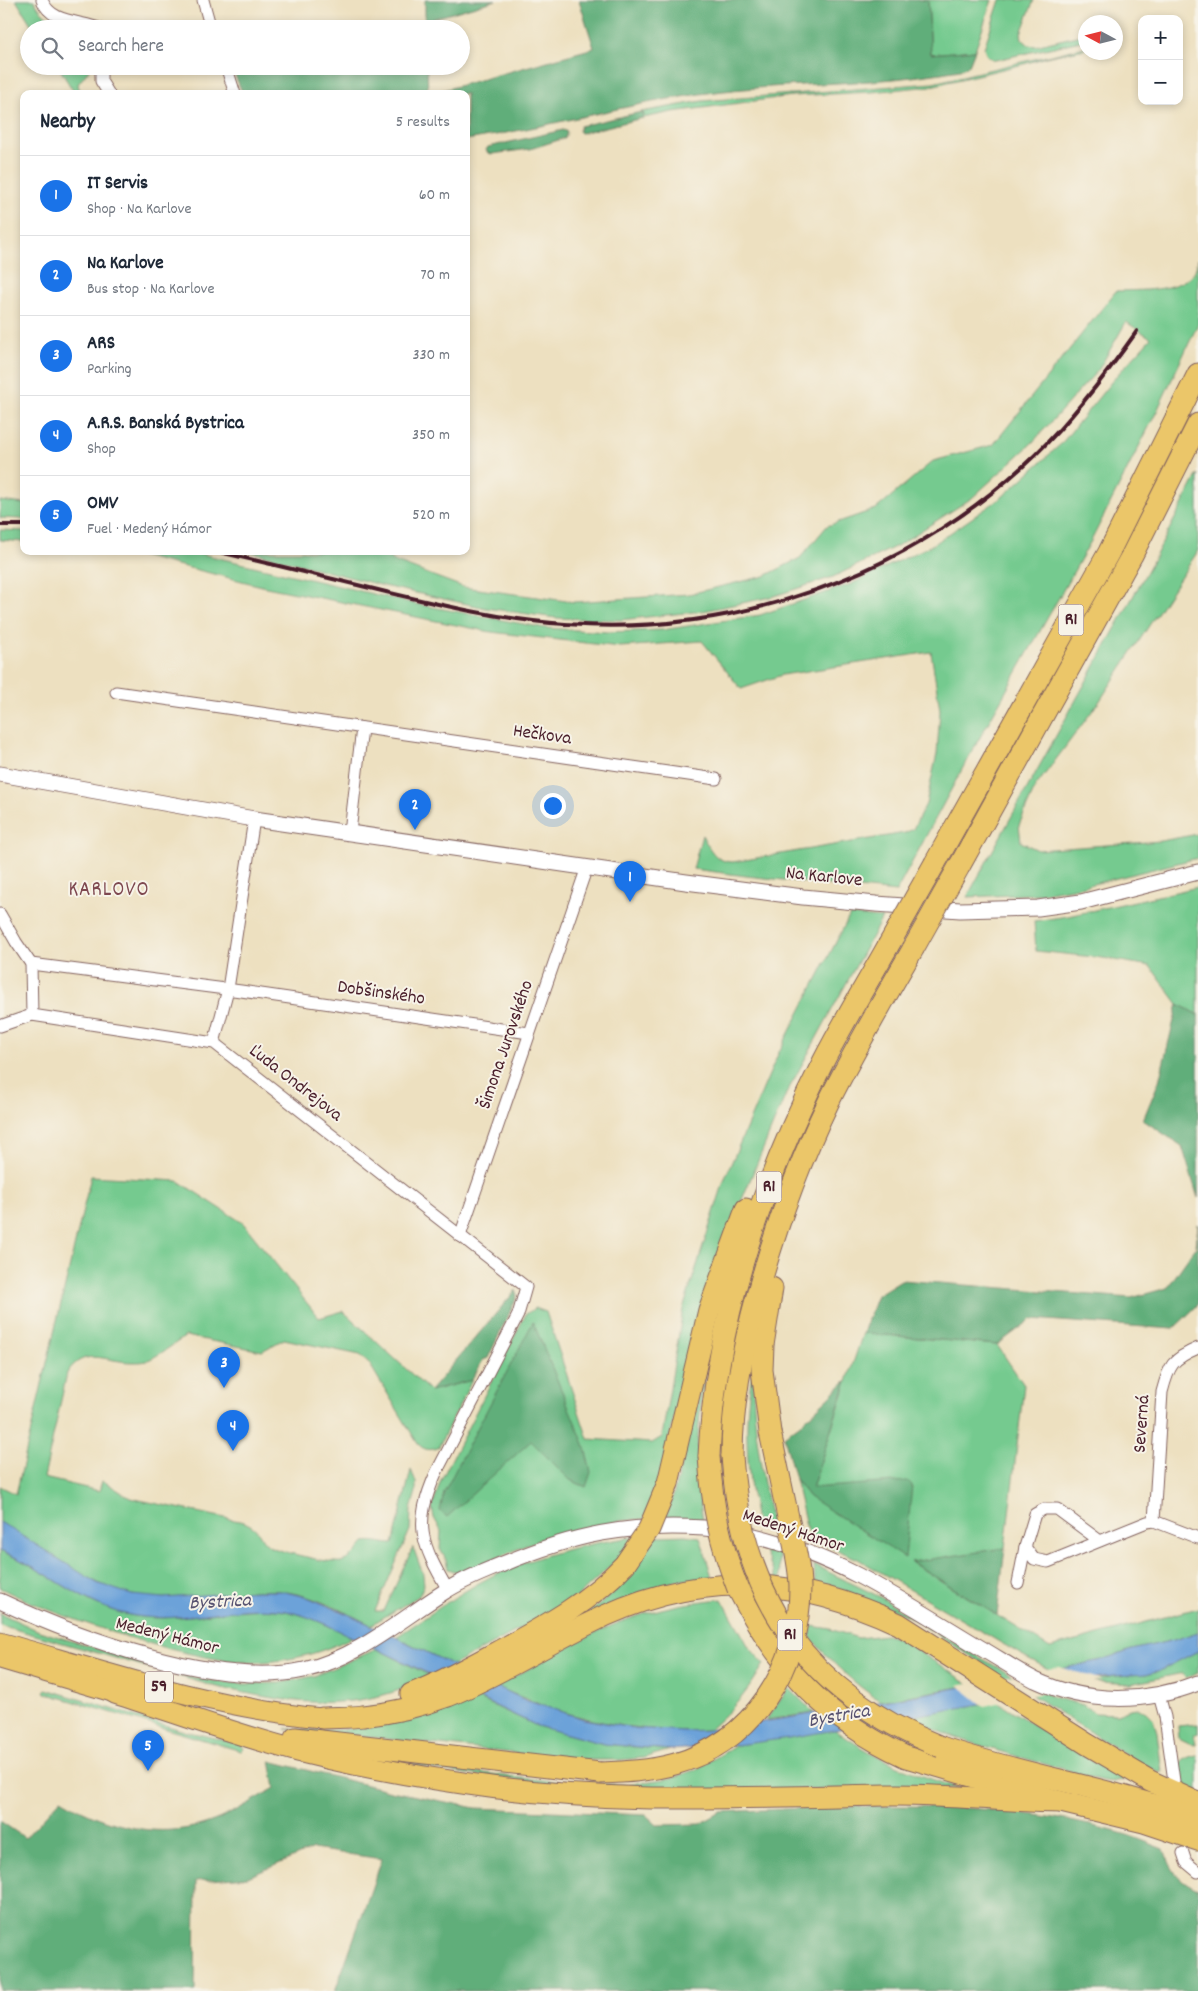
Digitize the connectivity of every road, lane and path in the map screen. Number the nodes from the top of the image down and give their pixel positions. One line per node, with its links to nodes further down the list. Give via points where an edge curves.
1 (42, 0): 3 (street, via 51,14)
2 (203, 0): 4 (street)
3 (70, 20)
4 (208, 20)
5 (101, 75): 7 (street)
6 (229, 75): 8 (street)
7 (107, 90)
8 (234, 90)
9 (1198, 374): 26 (highway, R1, bridge, via 1109,552)
10 (1198, 424): 27 (highway, R1, bridge, via 1132,555 864,1034)
11 (116, 692): 12 (street, Hečkova)
12 (362, 728): 14 (street, Hečkova); 16 (street)
13 (0, 774): 15 (street, Na Karlove)
14 (716, 779)
15 (254, 818): 16 (street, Na Karlove); 21 (street)
16 (350, 832): 17 (street, Na Karlove)
17 (588, 867): 18 (street, Na Karlove, via 803,897 960,910 1038,908 1072,903); 24 (street, Šimona Jurovského)
18 (1198, 872)
19 (0, 914): 20 (street)
20 (31, 964): 21 (street, Dobšinského); 22 (street)
21 (228, 990): 24 (street, Dobšinského); 25 (street)
22 (32, 1015): 23 (street, Ľuda Ondrejova); 25 (street, Ľuda Ondrejova)
23 (0, 1026)
24 (529, 1033): 28 (street, Šimona Jurovského)
25 (214, 1043): 28 (street, Ľuda Ondrejova)
26 (823, 1063): 42 (highway, bridge, via 790,1107 724,1267 698,1352 668,1483 649,1529 625,1564 598,1591 578,1606 478,1663); 49 (highway, R1, bridge, via 764,1200 729,1316 714,1390 709,1456 710,1486 720,1538 738,1589 767,1640 814,1697 866,1736 906,1757)
27 (801, 1166): 46 (highway, bridge, via 792,1216 774,1276 763,1345 763,1379 770,1432 797,1556 799,1618 777,1683 737,1730 714,1747 676,1764 634,1772 600,1773); 51 (highway, R1, bridge, via 772,1242 746,1342 735,1403 732,1456 738,1514 746,1545 766,1593 788,1632 828,1678 896,1728 989,1763 1099,1789)
28 (460, 1236): 35 (street, Ľuda Ondrejova, via 526,1287 518,1315 436,1473 426,1500 424,1539 431,1561)
29 (1198, 1348): 30 (street, Severná, via 1174,1360 1164,1382)
30 (1154, 1521): 31 (street); 32 (street)
31 (1198, 1538)
32 (1100, 1541): 33 (street, via 1048,1562 1034,1559); 33 (street, via 1057,1509 1044,1509 1035,1514)
33 (1026, 1547): 34 (street)
34 (1018, 1583)
35 (448, 1590): 36 (street, Medený Hámor, via 358,1649 305,1670 273,1674 193,1667 101,1641); 44 (street, Medený Hámor, via 514,1559 576,1538 637,1528 729,1531 812,1554 857,1575 1022,1672 1060,1690 1100,1698)
36 (0, 1601)
37 (0, 1642): 45 (main road, 59, via 181,1693 266,1711)
38 (0, 1659): 39 (main road)
39 (38, 1669): 40 (main road); 43 (main road)
40 (0, 1671)
41 (1198, 1683): 44 (street, Medený Hámor)
42 (439, 1692): 45 (highway); 50 (highway, via 499,1672 585,1625 626,1607 682,1591 741,1584 761,1585 812,1593 865,1609 899,1624 1086,1744)
43 (114, 1693): 46 (highway)
44 (1159, 1695): 47 (street)
45 (330, 1717)
46 (233, 1730): 48 (highway, via 296,1750 368,1766 471,1784 554,1793 612,1798 694,1799 928,1795)
47 (1174, 1781)
48 (1007, 1801): 49 (highway); 52 (highway, via 1140,1832)
49 (1061, 1802): 52 (highway, R1, via 1144,1822)
50 (1198, 1804)
51 (1198, 1820)
52 (1193, 1848): 53 (street, via 1186,1862)
53 (1198, 1872)

